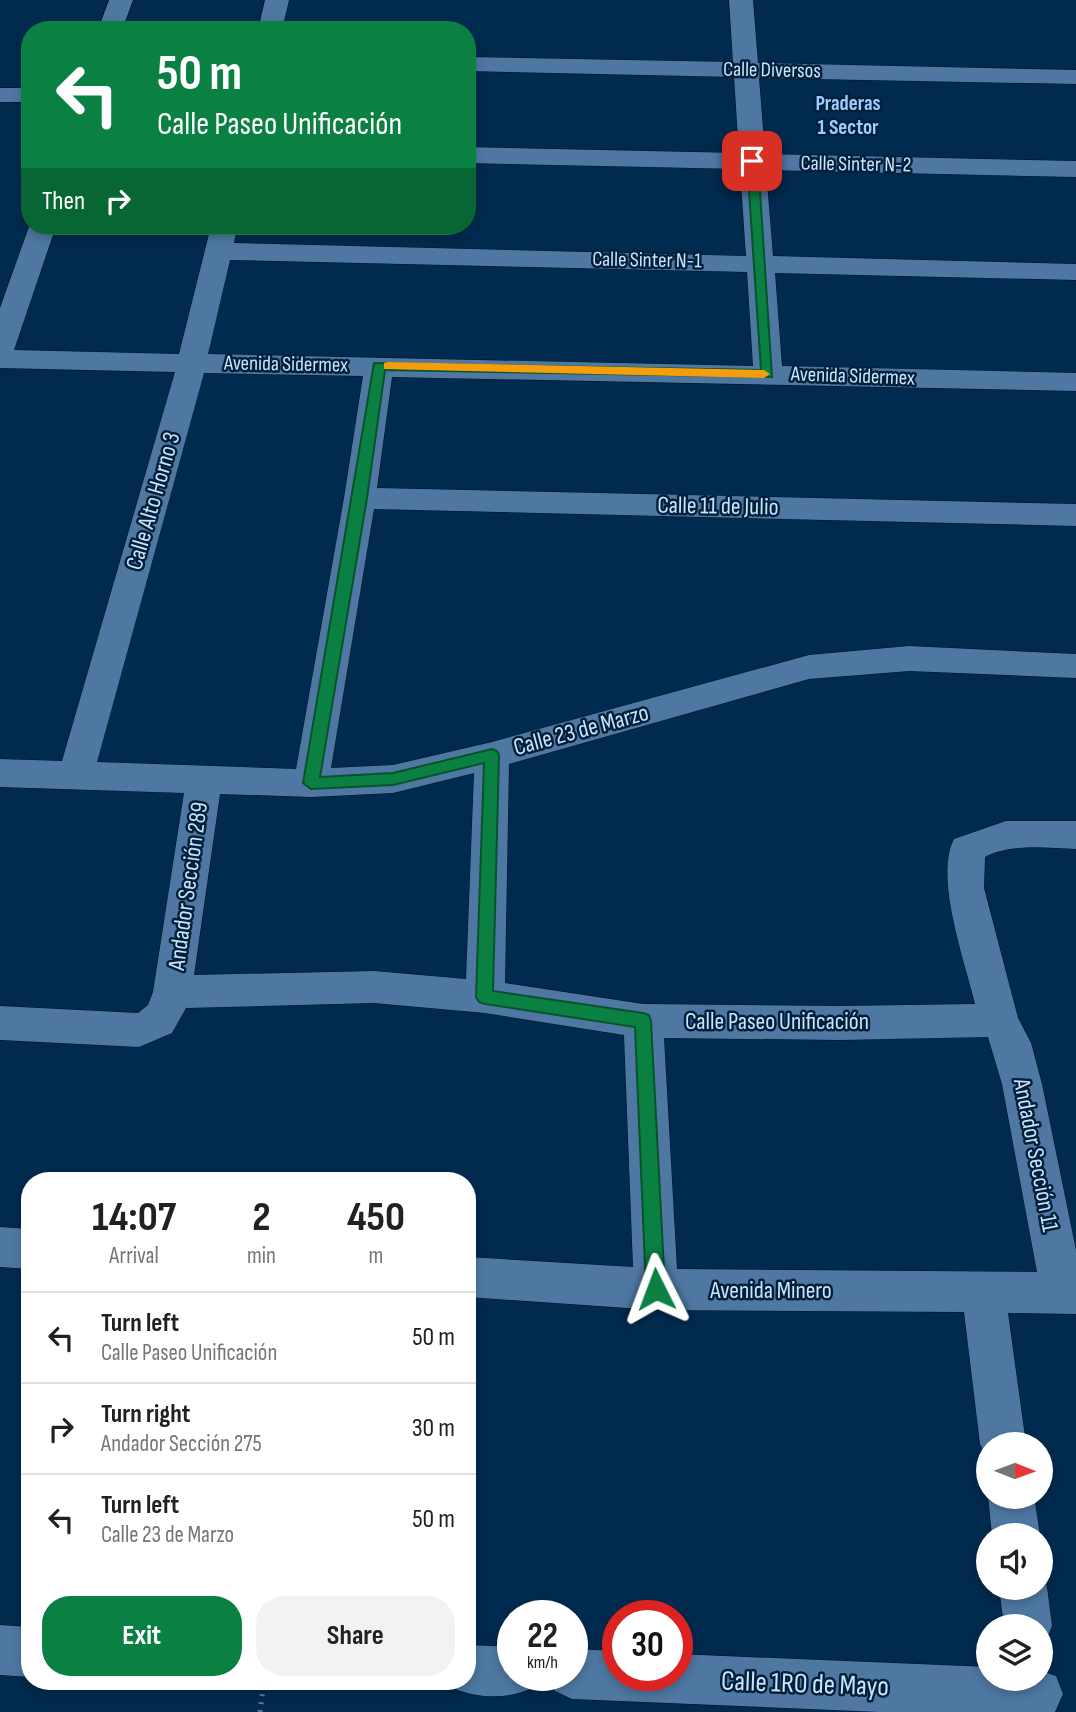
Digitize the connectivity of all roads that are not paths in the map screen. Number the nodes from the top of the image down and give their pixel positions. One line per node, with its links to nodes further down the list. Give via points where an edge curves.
1 (121, 0): 4 (street)
2 (277, 0): 5 (street)
3 (741, 0): 7 (street)
4 (113, 21)
5 (272, 21)
6 (476, 64): 7 (street, Calle Diversos)
7 (746, 69): 8 (street, Calle Diversos); 12 (street)
8 (1076, 77)
9 (0, 95): 10 (street)
10 (21, 95)
11 (476, 155): 12 (street, Calle Sinter N-2)
12 (752, 161): 13 (street, Calle Sinter N-2); 16 (street)
13 (1076, 169)
14 (39, 235): 18 (street)
15 (221, 238): 16 (street, Calle Sinter N-1); 20 (street, Calle Alto Horno 3)
16 (760, 262): 17 (street, Calle Sinter N-1); 22 (street)
17 (1076, 272)
18 (0, 349)
19 (0, 359): 20 (street, Avenida Sidermex)
20 (192, 362): 21 (street, Avenida Sidermex); 29 (street, Calle Alto Horno 3)
21 (379, 366): 22 (street, Avenida Sidermex); 24 (street)
22 (768, 374): 23 (street, Avenida Sidermex)
23 (1076, 382)
24 (360, 498): 25 (street, Calle 11 de Julio); 31 (street)
25 (1076, 515)
26 (1076, 666): 27 (street, Calle 23 de Marzo, via 843,661)
27 (492, 755): 31 (street, Calle 23 de Marzo, via 393,779); 34 (street)
28 (0, 773): 29 (street, Calle 23 de Marzo)
29 (76, 775): 30 (street, Calle 23 de Marzo)
30 (204, 780): 31 (street, Calle 23 de Marzo); 33 (street, Andador Sección 289)
31 (311, 783)
32 (1076, 835): 35 (street, via 998,836 967,849 965,888)
33 (172, 992): 34 (street, Calle Paseo Unificación, via 374,987); 37 (street, via 162,1020 139,1030)
34 (485, 997): 36 (street, Calle Paseo Unificación)
35 (999, 1020): 36 (street, Calle Paseo Unificación); 43 (street, Andador Sección 11, via 1011,1043 1022,1084)
36 (643, 1021): 41 (street)
37 (0, 1023)
38 (0, 1247): 39 (street)
39 (21, 1248)
40 (476, 1278): 41 (street, Avenida Minero)
41 (656, 1289): 42 (street, Avenida Minero)
42 (982, 1292): 43 (street, Avenida Minero); 44 (street)
43 (1070, 1293)
44 (1001, 1432)
45 (0, 1650): 46 (street)
46 (21, 1651)
47 (476, 1670): 48 (street)
48 (497, 1671)
49 (588, 1675): 50 (street, Calle 1RO de Mayo)
50 (1038, 1695)

